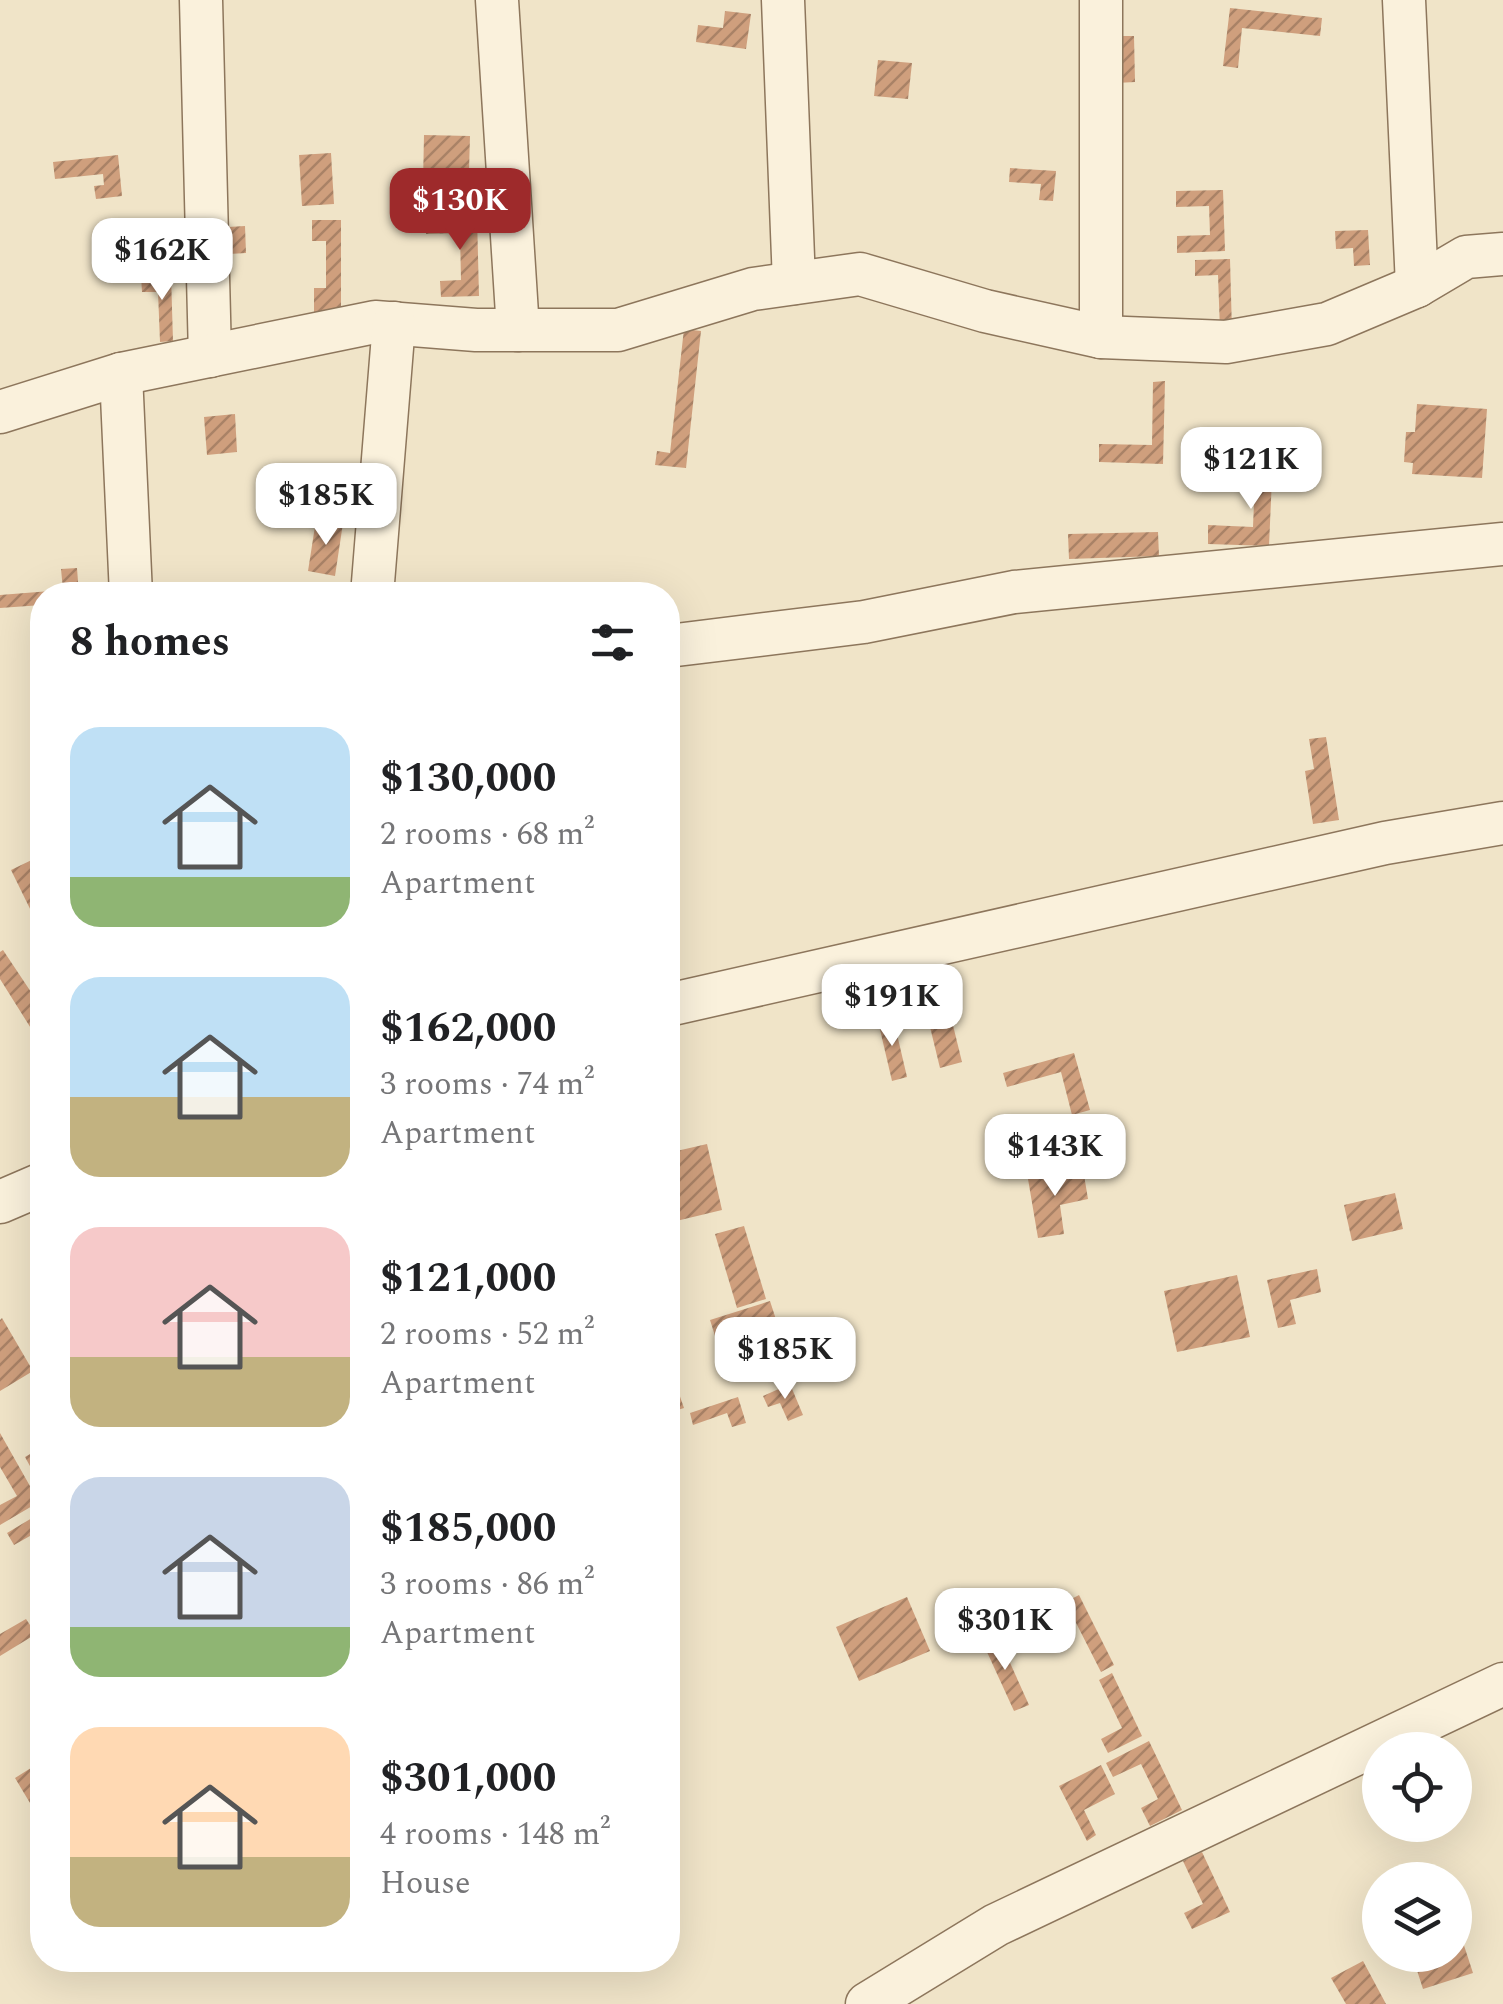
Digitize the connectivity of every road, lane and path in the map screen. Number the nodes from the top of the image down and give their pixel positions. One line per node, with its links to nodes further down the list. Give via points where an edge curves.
1 (201, 0): 12 (street)
2 (497, 0): 10 (street)
3 (784, 0): 7 (street)
4 (1101, 0): 11 (street)
5 (1404, 0): 8 (street)
6 (1503, 254): 8 (street, via 1466,257)
7 (794, 283): 10 (street, via 753,288 618,330); 11 (street, via 860,274)
8 (1417, 286): 11 (street, via 1327,324 1226,342)
9 (394, 324): 10 (street); 12 (street, via 375,322); 17 (street)
10 (518, 330)
11 (1101, 337)
12 (210, 356): 13 (street)
13 (121, 374): 14 (street); 16 (street)
14 (0, 412)
15 (1503, 544): 18 (street, via 1014,592 864,622)
16 (130, 582)
17 (373, 582)
18 (680, 645)
19 (1503, 823): 20 (street, via 1365,847)
20 (680, 1003)
21 (30, 1189): 22 (street)
22 (0, 1202)
23 (1503, 1684): 24 (street, via 996,1926)
24 (867, 2004)

